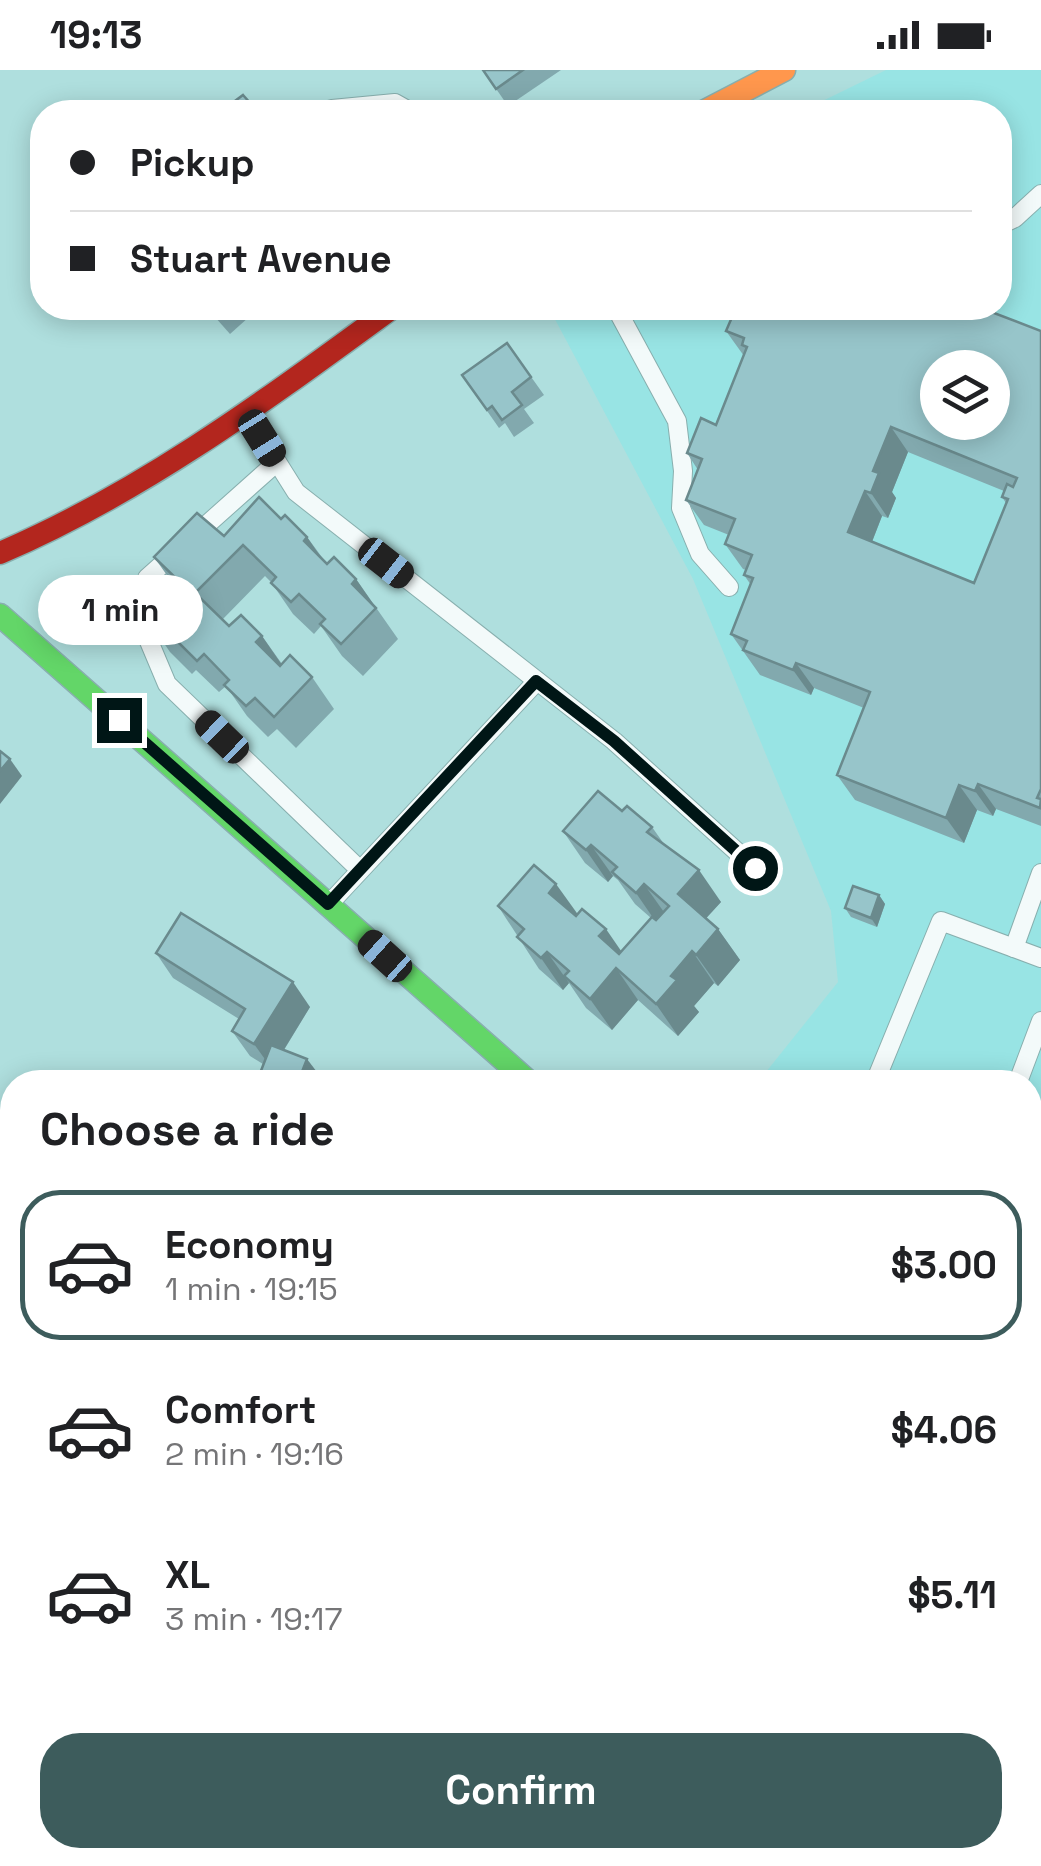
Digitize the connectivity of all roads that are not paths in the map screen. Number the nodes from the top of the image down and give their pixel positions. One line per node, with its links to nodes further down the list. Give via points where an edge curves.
1 (784, 70): 2 (street)
2 (726, 100)
3 (1041, 194): 4 (lane)
4 (1012, 219)
5 (375, 320): 7 (street)
6 (622, 320): 10 (lane, via 676,421 682,508 700,554)
7 (246, 414): 8 (lane); 9 (street, via 84,515)
8 (277, 462): 12 (lane, via 296,492); 14 (lane, via 147,578 144,627 168,684)
9 (0, 552)
10 (729, 587)
11 (0, 614): 16 (street)
12 (536, 681): 13 (lane, via 614,741); 14 (lane)
13 (755, 868)
14 (360, 870): 16 (lane)
15 (1041, 872): 17 (lane)
16 (328, 904): 20 (street)
17 (1014, 948): 18 (lane); 21 (lane, via 941,920)
18 (1041, 958)
19 (1041, 1022): 22 (lane)
20 (515, 1070)
21 (880, 1070)
22 (1023, 1070)

